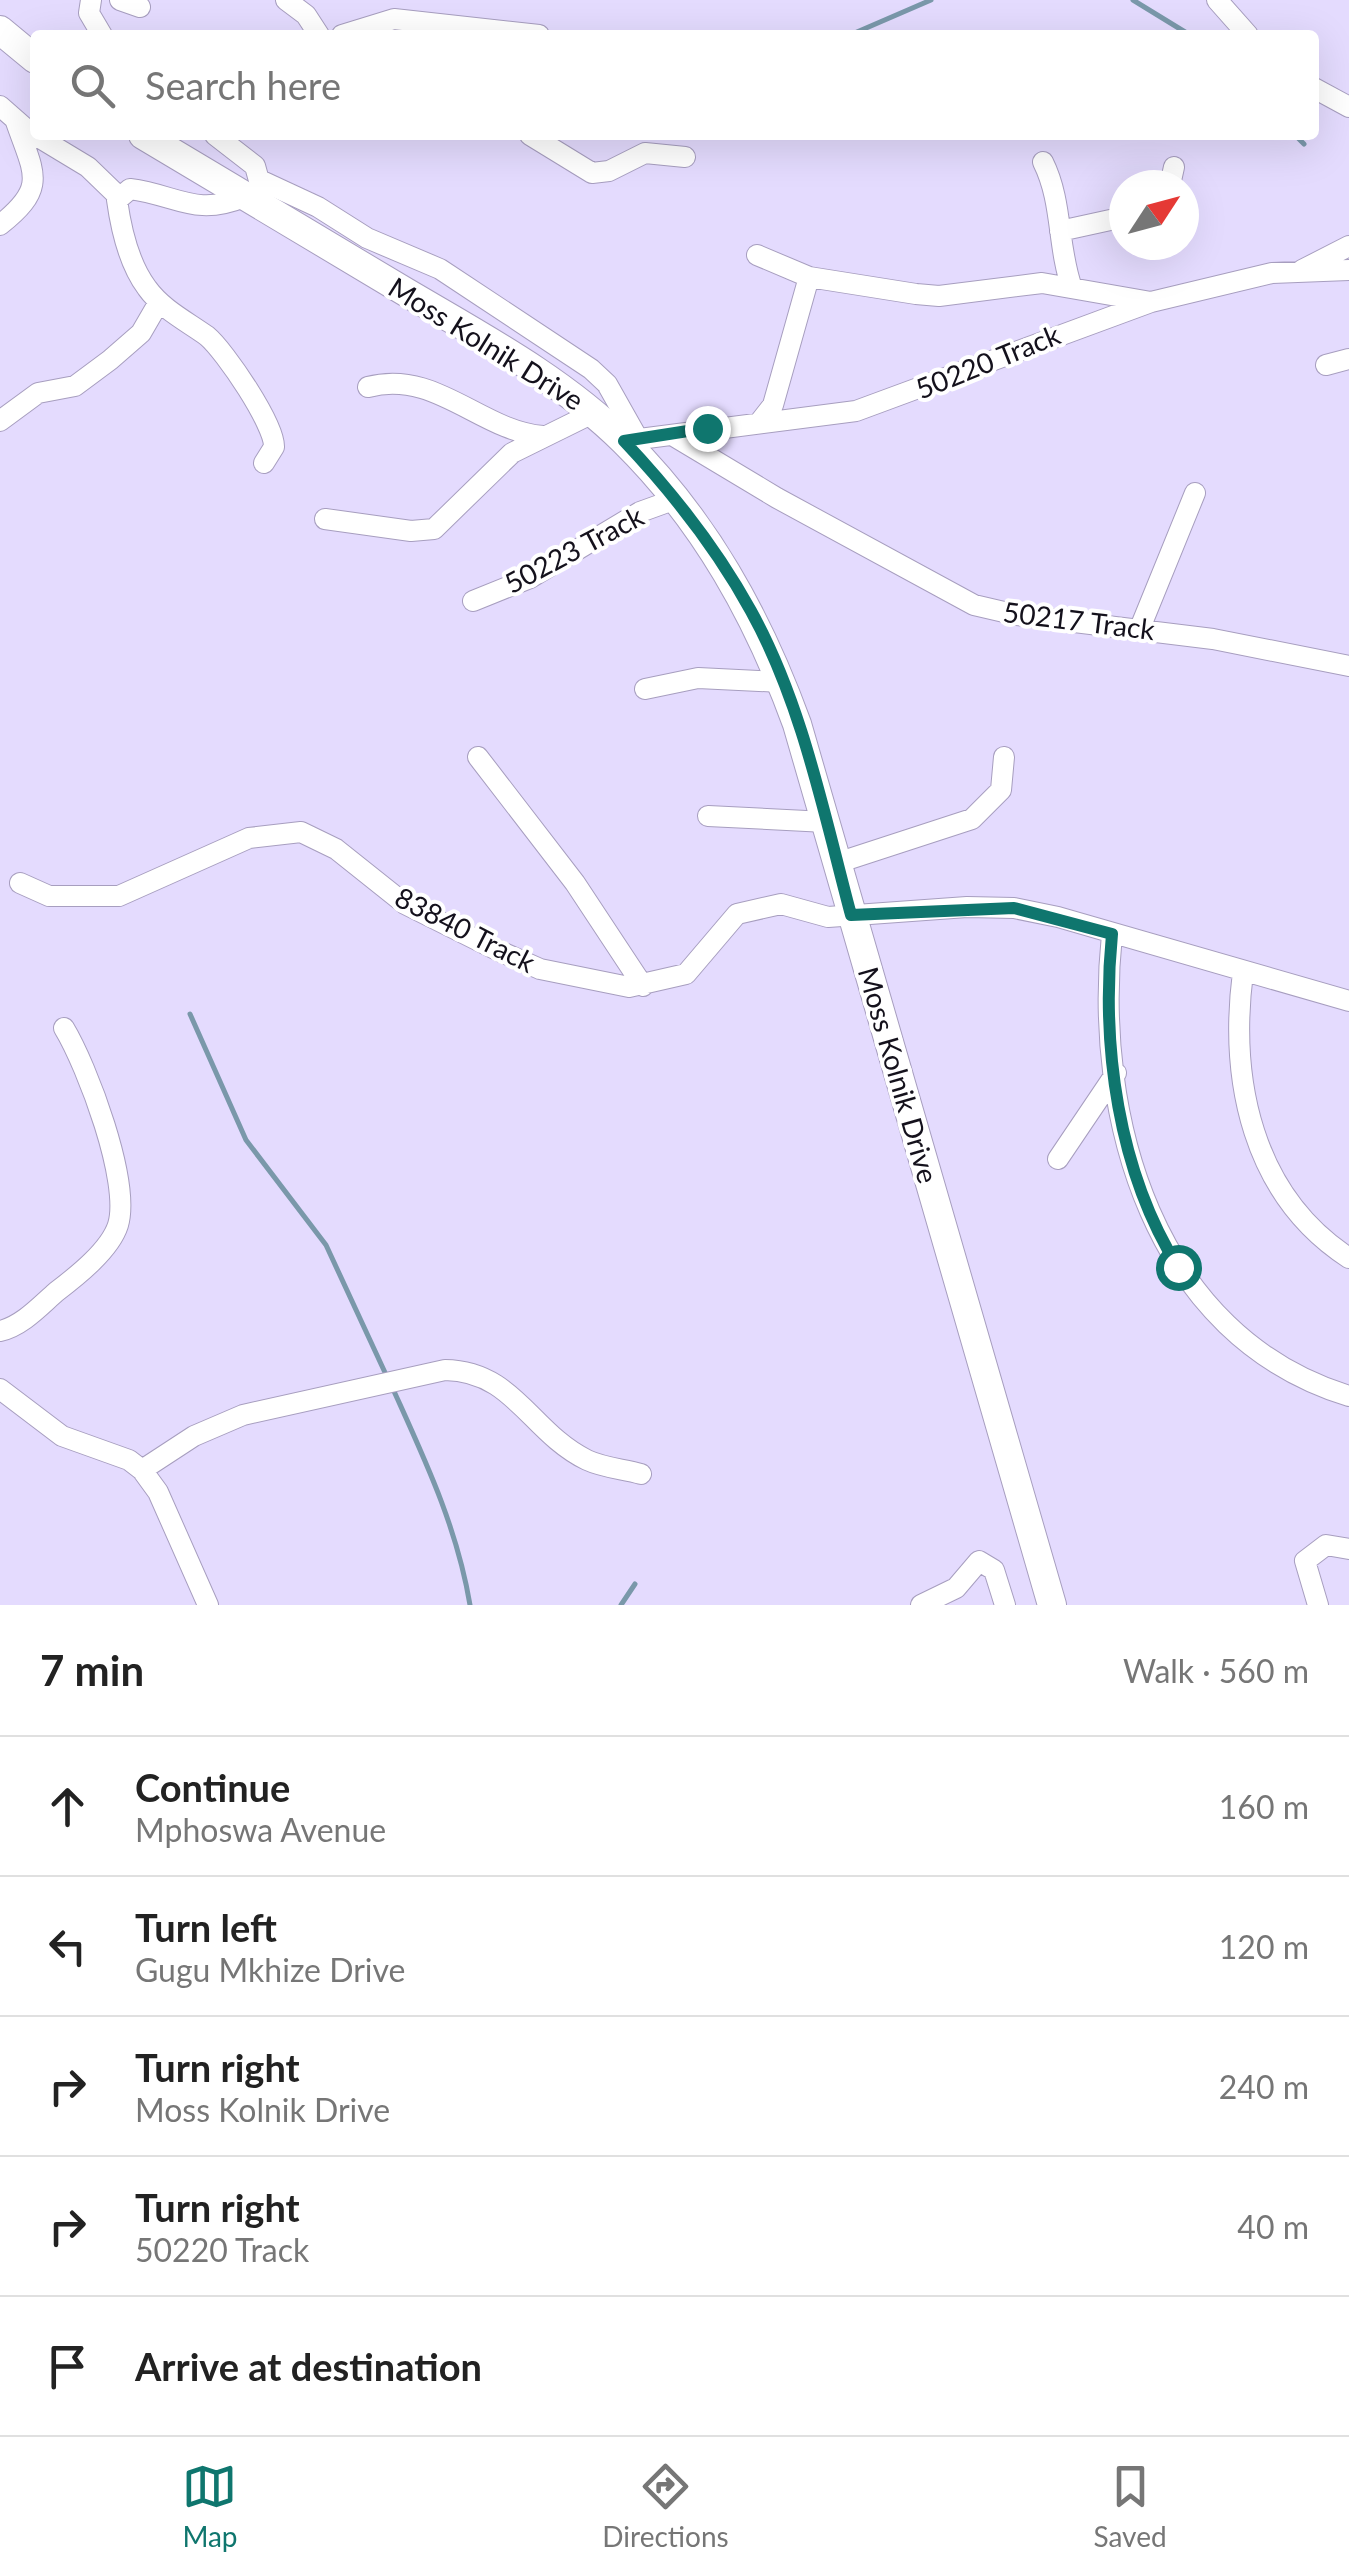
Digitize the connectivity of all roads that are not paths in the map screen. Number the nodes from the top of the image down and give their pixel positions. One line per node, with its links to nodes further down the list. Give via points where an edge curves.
1 (91, 0): 4 (street)
2 (286, 0): 5 (street)
3 (1217, 0): 8 (street)
4 (99, 30)
5 (316, 30)
6 (359, 30): 7 (street, via 394,20)
7 (491, 30)
8 (1244, 30)
9 (2, 39): 10 (main road)
10 (30, 56)
11 (1319, 91): 13 (street)
12 (0, 106): 14 (street)
13 (1349, 107)
14 (16, 122): 15 (street); 25 (street, via 32,186 30,198)
15 (30, 132)
16 (43, 140): 23 (street, via 88,167)
17 (152, 140): 22 (main road, Moss Kolnik Drive)
18 (222, 140): 22 (street, via 246,156)
19 (539, 140): 20 (street, via 597,174 645,153)
20 (685, 156)
21 (1043, 162): 26 (street, via 1054,185)
22 (256, 195): 23 (street, via 207,208 135,190); 38 (main road, Moss Kolnik Drive); 43 (street, via 318,207 367,238 440,269 596,373)
23 (118, 196): 33 (street, via 133,260)
24 (1109, 220): 26 (street)
25 (0, 225)
26 (1060, 231): 32 (street)
27 (1349, 246): 30 (street)
28 (757, 255): 31 (street)
29 (1349, 270): 30 (street, 50220 Track)
30 (1297, 272): 34 (street, 50220 Track)
31 (809, 277): 32 (street, via 939,296 1011,284); 40 (street, via 773,405)
32 (1072, 288): 34 (street)
33 (159, 302): 39 (street, via 141,334 76,386 38,393); 44 (street, via 229,361 274,435)
34 (1151, 302): 40 (street, 50220 Track, via 879,406)
35 (1349, 359): 36 (street)
36 (1326, 365)
37 (368, 387): 42 (street, via 396,382 448,395 517,432)
38 (593, 413): 42 (street); 43 (main road, Moss Kolnik Drive)
39 (0, 422)
40 (759, 423): 41 (street, 50220 Track)
41 (672, 434): 43 (street, 50220 Track); 49 (street, 50217 Track, via 974,605)
42 (544, 436): 47 (street, via 512,452 434,529)
43 (631, 440): 46 (main road, Moss Kolnik Drive)
44 (264, 463)
45 (1194, 494): 49 (street)
46 (676, 499): 48 (street, 50223 Track, via 640,512 530,578); 51 (main road, Moss Kolnik Drive, via 752,612)
47 (325, 519)
48 (473, 601)
49 (1140, 628): 50 (street, 50217 Track)
50 (1349, 666)
51 (782, 682): 52 (street, via 698,678); 56 (main road, Moss Kolnik Drive)
52 (645, 689)
53 (478, 757): 62 (street, via 575,883)
54 (1004, 757): 57 (street, via 1000,790 972,820)
55 (708, 816): 56 (street)
56 (826, 822): 57 (main road, Moss Kolnik Drive)
57 (837, 863): 59 (main road, Moss Kolnik Drive)
58 (20, 883): 62 (street, 83840 Track, via 49,896 119,896 249,838 301,832 336,850 405,904 508,955 566,975)
59 (851, 915): 60 (street, 83840 Track, via 1014,908); 62 (street, 83840 Track, via 828,917 780,904 738,914 686,974); 77 (main road, Moss Kolnik Drive)
60 (1112, 934): 61 (street, 83840 Track); 65 (street, via 1108,970)
61 (1243, 972): 63 (street, 83840 Track); 67 (street, via 1242,1067 1264,1162 1295,1211)
62 (643, 986)
63 (1349, 1001)
64 (64, 1028): 68 (street, via 80,1054 115,1159 118,1222 112,1238 76,1276)
65 (1116, 1073): 66 (street); 70 (street, via 1136,1182 1178,1267 1211,1307 1275,1361)
66 (1058, 1159)
67 (1349, 1258)
68 (0, 1331)
69 (0, 1389): 71 (street, via 62,1436)
70 (1349, 1396)
71 (142, 1470): 72 (street, via 243,1415 445,1370 496,1380 576,1453); 74 (street)
72 (641, 1474)
73 (1349, 1549): 78 (street, via 1326,1545 1305,1561)
74 (208, 1605)
75 (921, 1605): 76 (street, via 956,1588 980,1561 994,1570)
76 (1005, 1605)
77 (1052, 1605)
78 (1318, 1605)

